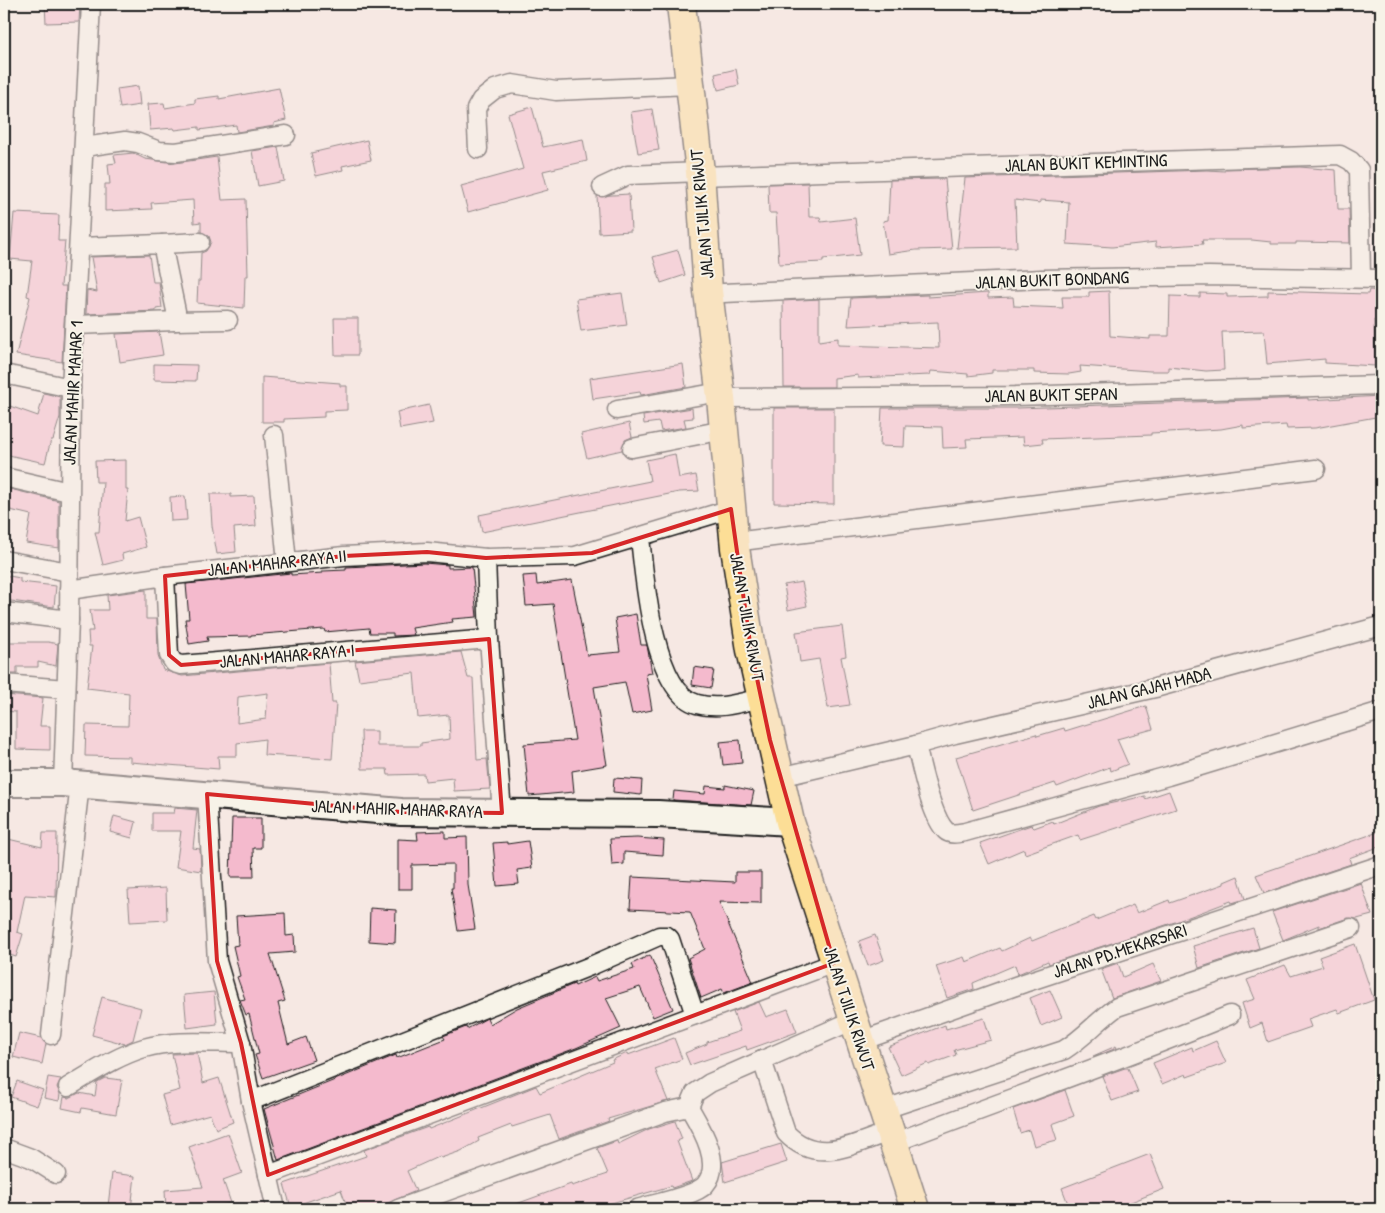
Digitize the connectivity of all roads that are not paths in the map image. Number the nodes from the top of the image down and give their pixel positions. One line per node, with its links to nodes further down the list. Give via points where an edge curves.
1 (91, 4): 5 (street, JALAN MAHIR MAHAR 1)
2 (681, 4): 3 (highway, JALAN TJILIK RIWUT)
3 (689, 85): 6 (street, via 556,91 512,84 495,89 480,100 476,109); 7 (highway, JALAN TJILIK RIWUT)
4 (286, 135): 5 (street, via 176,152 125,142)
5 (84, 147): 11 (street, JALAN MAHIR MAHAR 1)
6 (478, 149)
7 (700, 174): 8 (street, JALAN BUKIT KEMINTING, via 628,175); 12 (street, JALAN BUKIT KEMINTING, via 1340,154 1359,170); 21 (highway, JALAN TJILIK RIWUT, via 708,291)
8 (602, 187)
9 (200, 242): 10 (street)
10 (162, 244): 11 (street); 16 (street, via 174,299)
11 (79, 247): 17 (street, JALAN MAHIR MAHAR 1)
12 (1361, 278): 13 (street, JALAN BUKIT BONDANG); 14 (street, JALAN BUKIT BONDANG, via 1042,279)
13 (1381, 279)
14 (723, 293)
15 (228, 320): 16 (street)
16 (175, 321): 17 (street)
17 (76, 325): 20 (street, JALAN MAHIR MAHAR 1)
18 (4, 374): 20 (street)
19 (1381, 385): 21 (street, JALAN BUKIT SEPAN, via 1015,396)
20 (71, 388): 28 (street, JALAN MAHIR MAHAR 1)
21 (721, 395): 22 (street, JALAN BUKIT SEPAN); 23 (highway, JALAN TJILIK RIWUT)
22 (616, 410)
23 (724, 430): 25 (street); 29 (highway, JALAN TJILIK RIWUT)
24 (274, 435): 34 (street)
25 (632, 448)
26 (1316, 469): 31 (street)
27 (4, 477): 28 (street)
28 (69, 492): 35 (street, JALAN MAHIR MAHAR 1)
29 (731, 509): 30 (street, JALAN MAHAR RAYA II); 31 (highway, JALAN TJILIK RIWUT)
30 (640, 537): 32 (street, JALAN MAHAR RAYA II, via 575,556); 44 (street, via 647,604 667,672 680,692 696,704 719,707)
31 (734, 542): 44 (highway, JALAN TJILIK RIWUT)
32 (486, 558): 34 (street, JALAN MAHAR RAYA II, via 427,552); 41 (street)
33 (4, 560): 35 (street)
34 (287, 562): 36 (street, JALAN MAHAR RAYA II)
35 (69, 572): 37 (street, JALAN MAHIR MAHAR 1)
36 (165, 576): 37 (street, JALAN MAHAR RAYA II); 41 (street, JALAN MAHAR RAYA I, via 168,655 174,663 181,665)
37 (69, 590): 39 (street, JALAN MAHIR MAHAR 1)
38 (4, 612): 39 (street)
39 (69, 620): 43 (street, JALAN MAHIR MAHAR 1)
40 (1381, 626): 46 (street, JALAN GAJAH MADA, via 1155,688)
41 (489, 639): 51 (street)
42 (4, 684): 43 (street)
43 (66, 689): 49 (street, JALAN MAHIR MAHAR 1)
44 (761, 698): 47 (highway, JALAN TJILIK RIWUT)
45 (1381, 711): 46 (street, via 1168,776 951,834 941,824 934,808)
46 (916, 745): 47 (street, JALAN GAJAH MADA)
47 (780, 777): 52 (highway, JALAN TJILIK RIWUT)
48 (4, 783): 49 (main road, JALAN MAHIR MAHAR RAYA)
49 (72, 784): 50 (main road, JALAN MAHIR MAHAR RAYA); 59 (street, JALAN MAHIR MAHAR 1)
50 (207, 794): 51 (main road, JALAN MAHIR MAHAR RAYA, via 264,802 401,812); 60 (street, via 217,961)
51 (502, 813): 52 (main road, JALAN MAHIR MAHAR RAYA, via 658,814)
52 (790, 822): 55 (highway, JALAN TJILIK RIWUT)
53 (1381, 865): 58 (street, JALAN PD.MEKARSARI, via 1024,983)
54 (1350, 928): 65 (street, via 1117,1007 1082,1039 1064,1050)
55 (834, 963): 56 (street); 58 (highway, JALAN TJILIK RIWUT)
56 (695, 1015): 63 (street, via 670,939 659,936); 68 (street)
57 (1230, 1015): 65 (street, via 1148,1050 1000,1102)
58 (857, 1031): 61 (street, JALAN PD.MEKARSARI); 65 (highway, JALAN TJILIK RIWUT)
59 (51, 1035)
60 (241, 1042): 62 (street, via 166,1044 145,1048); 63 (street)
61 (762, 1060): 64 (street, JALAN PD.MEKARSARI, via 710,1083 695,1093); 65 (street, via 786,1133 807,1150 825,1152)
62 (68, 1087)
63 (251, 1101): 68 (street)
64 (689, 1107): 70 (street, via 665,1112); 71 (street, via 706,1140 712,1172 705,1185 694,1191)
65 (888, 1128): 72 (highway, JALAN TJILIK RIWUT)
66 (4, 1148): 67 (street, via 31,1158)
67 (56, 1174)
68 (268, 1175): 69 (street)
69 (275, 1209)
70 (398, 1209)
71 (637, 1209)
72 (915, 1209)

